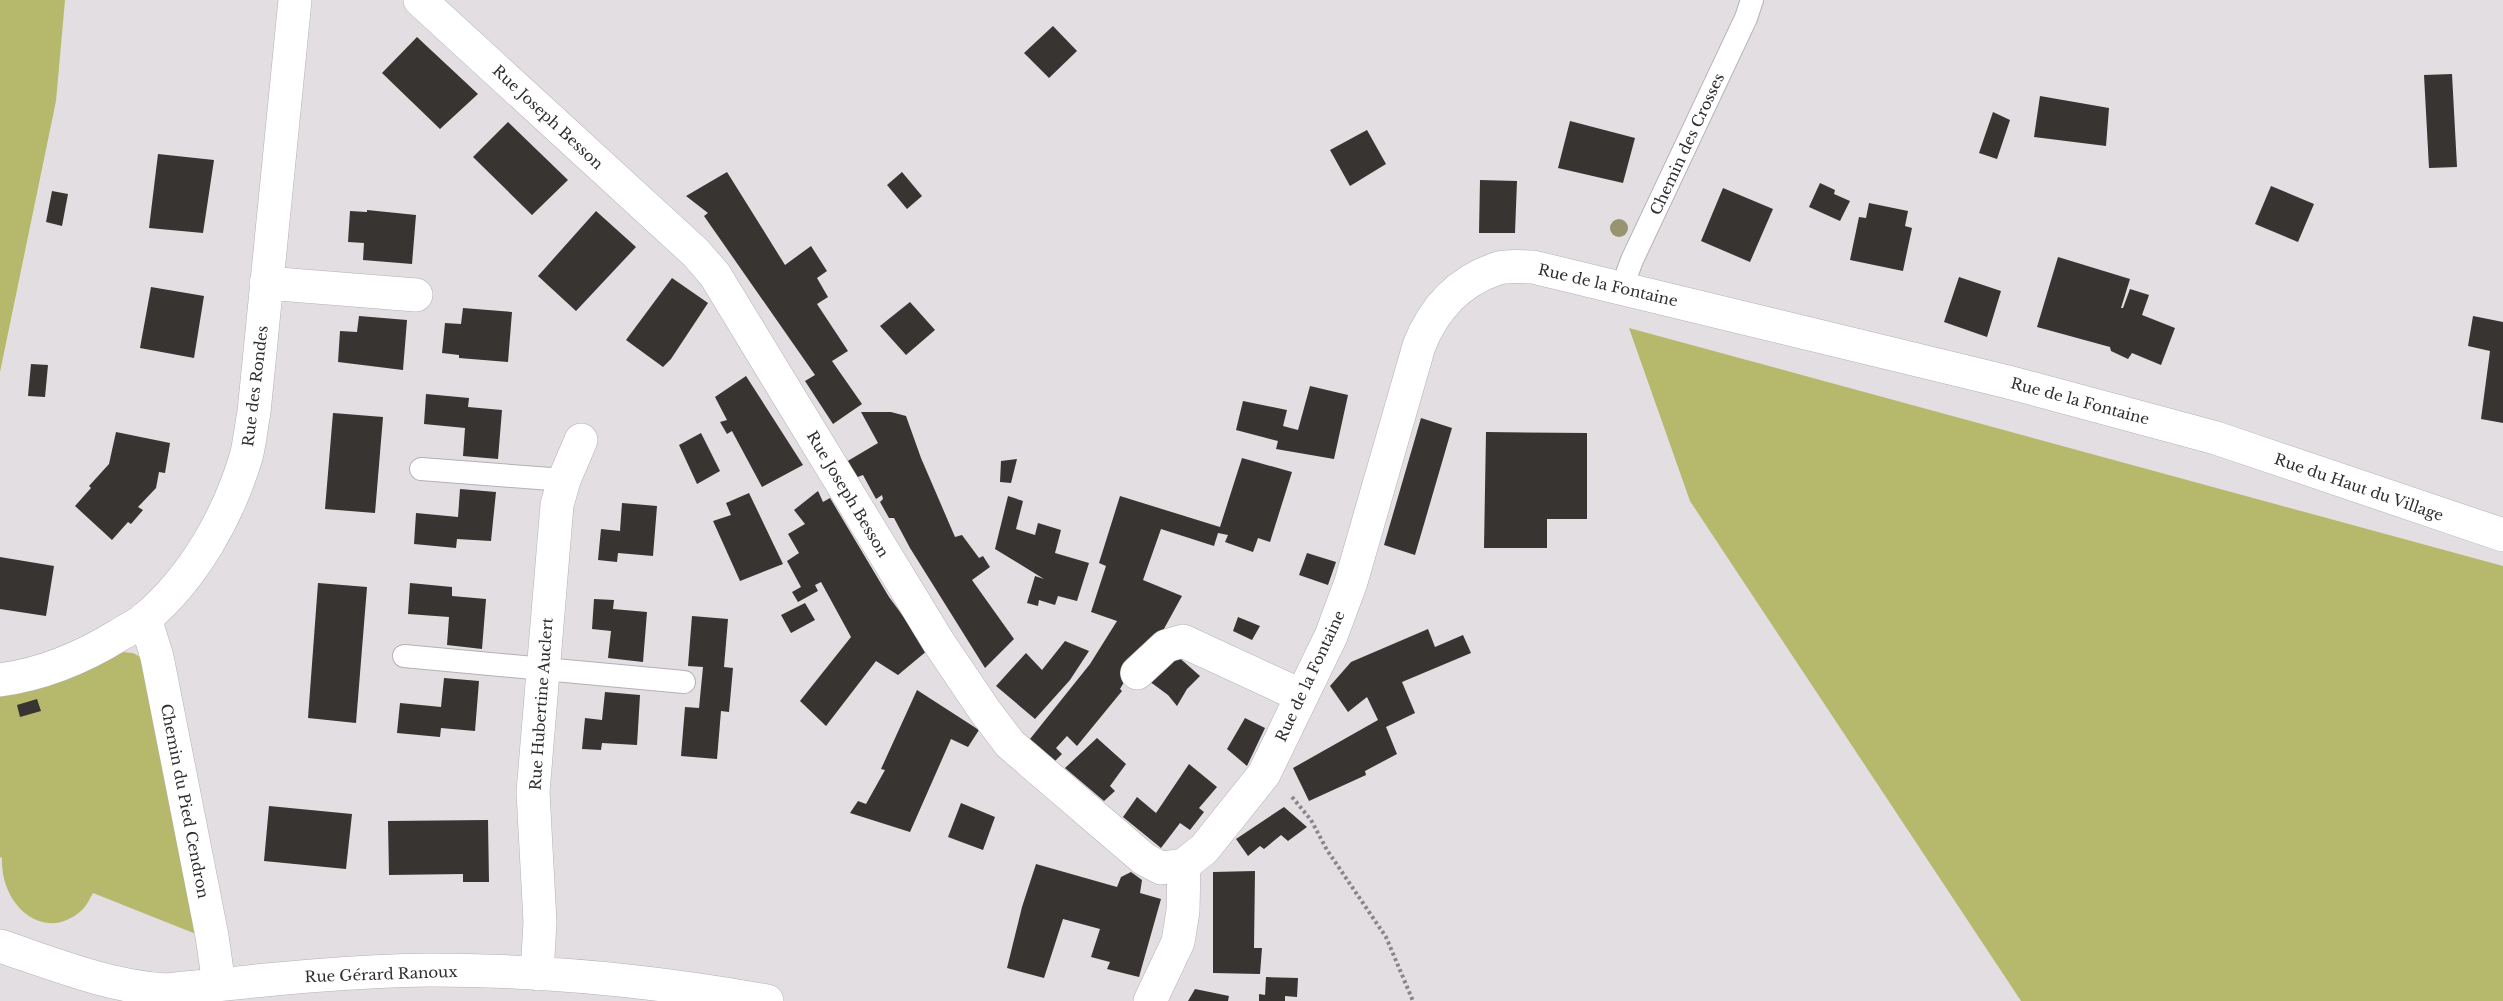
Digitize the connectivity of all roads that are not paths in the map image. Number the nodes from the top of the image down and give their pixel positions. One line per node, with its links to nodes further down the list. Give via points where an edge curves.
1 (295, 0): 4 (street, Rue des Rondes)
2 (420, 0): 19 (street, Rue Joseph Besson, via 696,253 715,275 939,643 1010,744 1144,859 1161,868)
3 (1752, 0): 5 (lane, Chemin des Crosses)
4 (266, 284): 6 (street); 12 (street, Rue des Rondes, via 254,412 246,455 230,503 206,548)
5 (1622, 287): 7 (street, Rue de la Fontaine, via 2008,382); 18 (street, Rue de la Fontaine, via 1533,267 1497,268 1468,282 1443,302 1427,325 1419,346 1351,582)
6 (416, 296)
7 (2216, 438): 11 (street, Rue du Haut du Village)
8 (581, 440): 10 (street, Rue Hubertine Auclert)
9 (421, 469): 10 (lane)
10 (564, 480): 14 (street, Rue Hubertine Auclert, via 557,506)
11 (2503, 535)
12 (145, 618): 16 (street, Rue des Rondes, via 96,649 52,669); 22 (street, Chemin du Pied Cendron, via 157,657 212,936)
13 (404, 656): 14 (lane)
14 (542, 668): 17 (lane); 21 (street, Rue Hubertine Auclert, via 533,792 540,922)
15 (1137, 673): 18 (street, via 1166,646 1183,641)
16 (0, 680)
17 (684, 682)
18 (1302, 696): 19 (street, Rue de la Fontaine, via 1264,774 1204,849)
19 (1184, 866): 24 (street, via 1178,942)
20 (0, 946): 22 (street, Rue Gérard Ranoux, via 112,982 148,989)
21 (537, 974): 22 (street, Rue Gérard Ranoux, via 365,972); 23 (street, Rue Gérard Ranoux, via 604,977)
22 (203, 991)
23 (767, 1001)
24 (1150, 1001)

